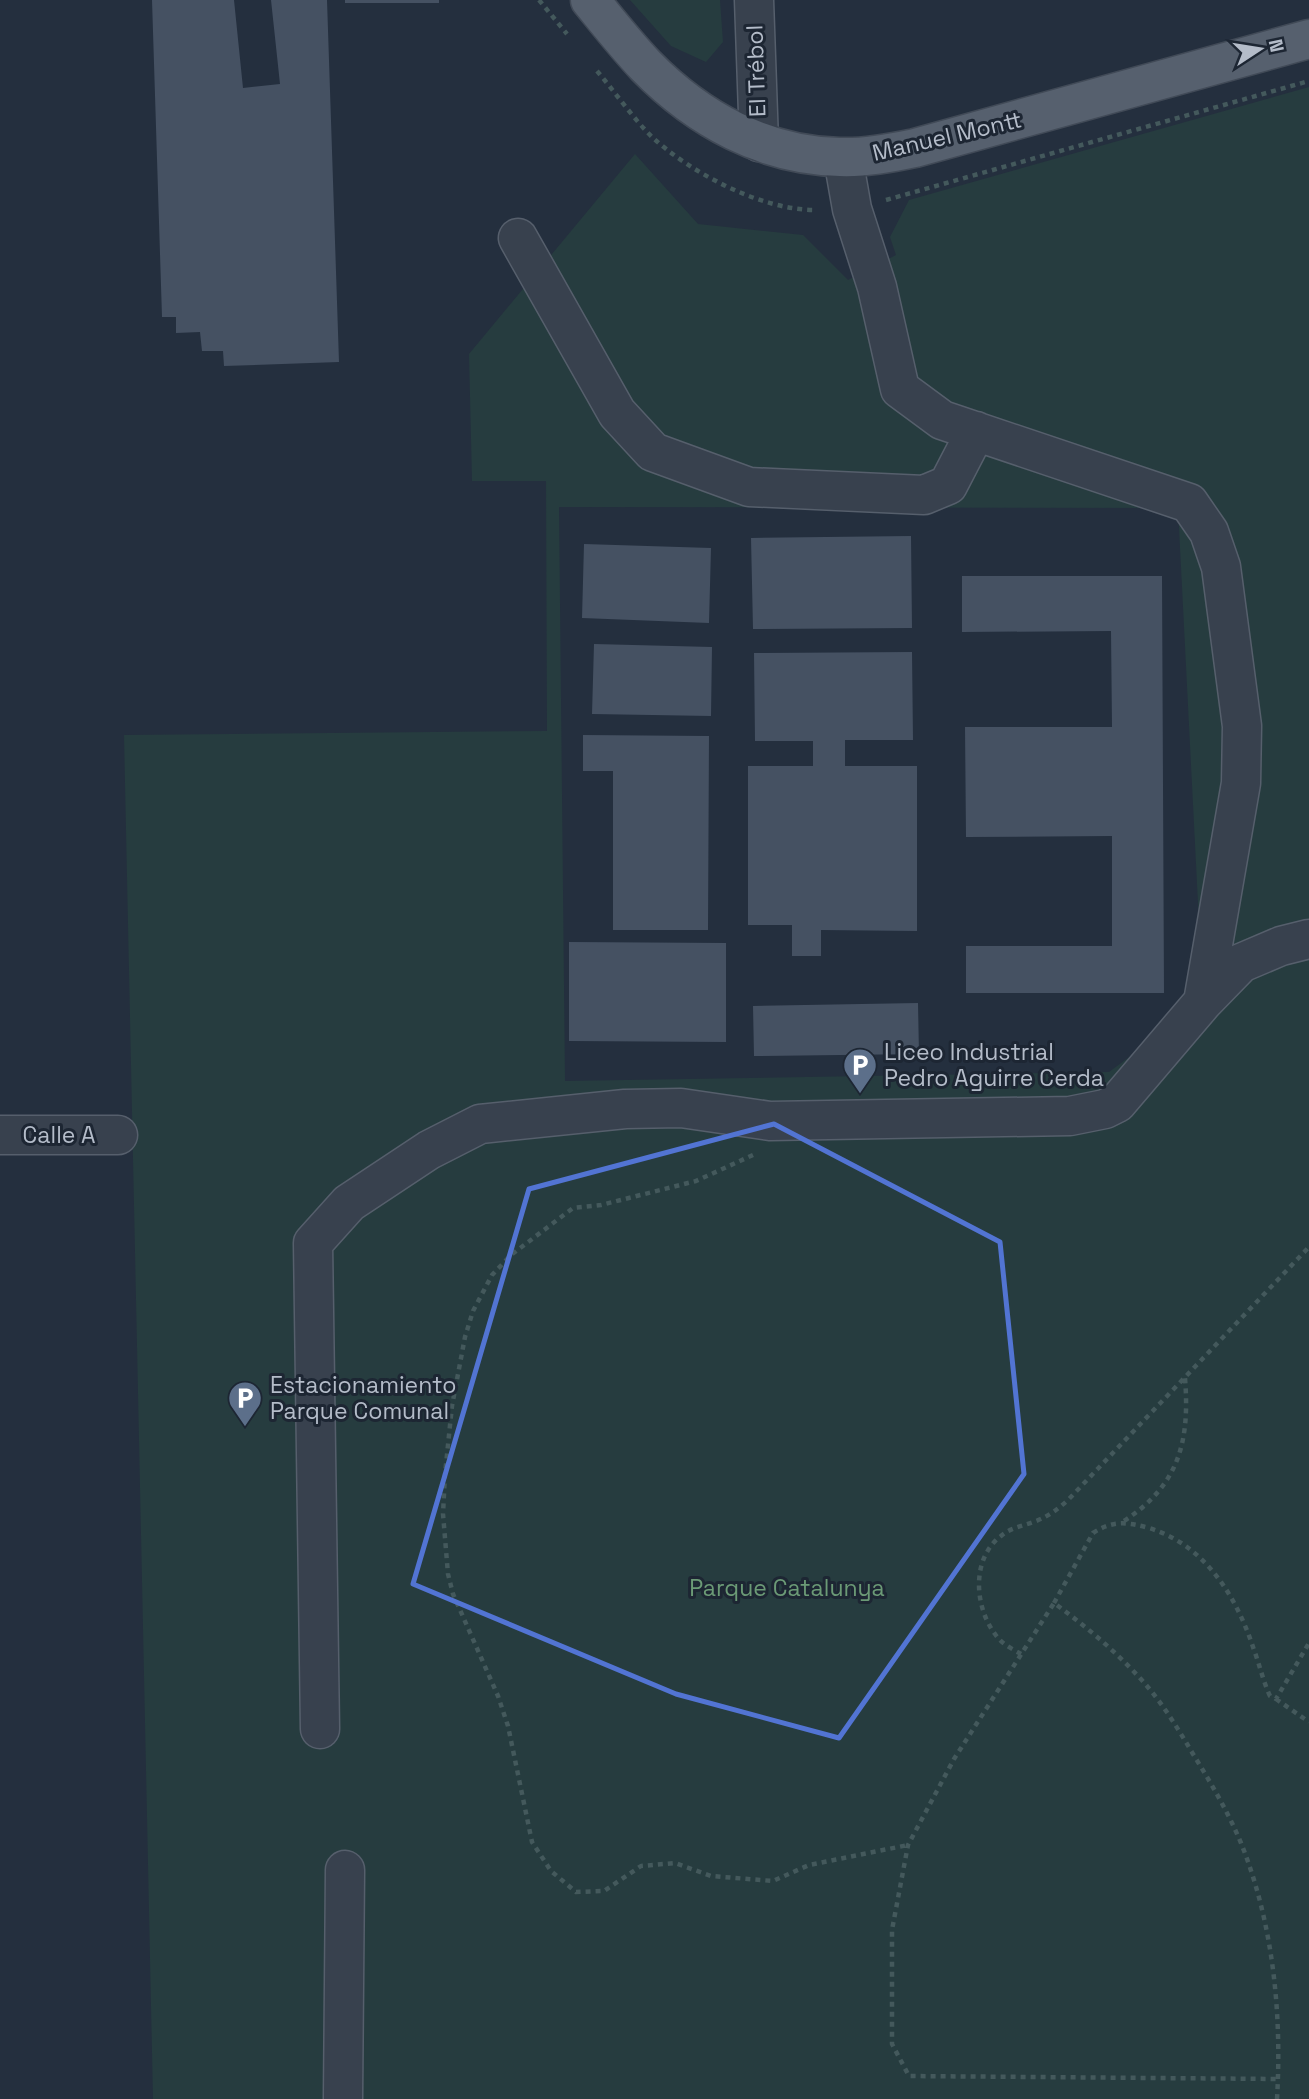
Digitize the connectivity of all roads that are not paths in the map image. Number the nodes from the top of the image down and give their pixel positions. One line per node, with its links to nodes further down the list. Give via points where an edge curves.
1 (590, 0): 4 (main road, Manuel Montt, via 666,86 724,126)
2 (754, 0): 4 (street, El Trébol)
3 (1309, 39): 5 (main road, Manuel Montt, via 939,142)
4 (759, 142): 5 (main road, Manuel Montt)
5 (843, 158): 7 (street, via 900,389 942,420)
6 (518, 238): 7 (street, via 617,413 653,452 749,487 924,495 948,485)
7 (976, 431): 9 (street, via 1189,503 1209,531 1222,568 1242,726 1241,783)
8 (1309, 939): 9 (street, via 1241,962)
9 (1203, 1002): 12 (street, via 1137,1082 1105,1109 1070,1116 770,1121 681,1108 625,1109 480,1124 429,1150 349,1203 313,1243)
10 (118, 1135): 11 (street, Calle A)
11 (0, 1136)
12 (320, 1729)
13 (345, 1870): 14 (street)
14 (343, 2099)

